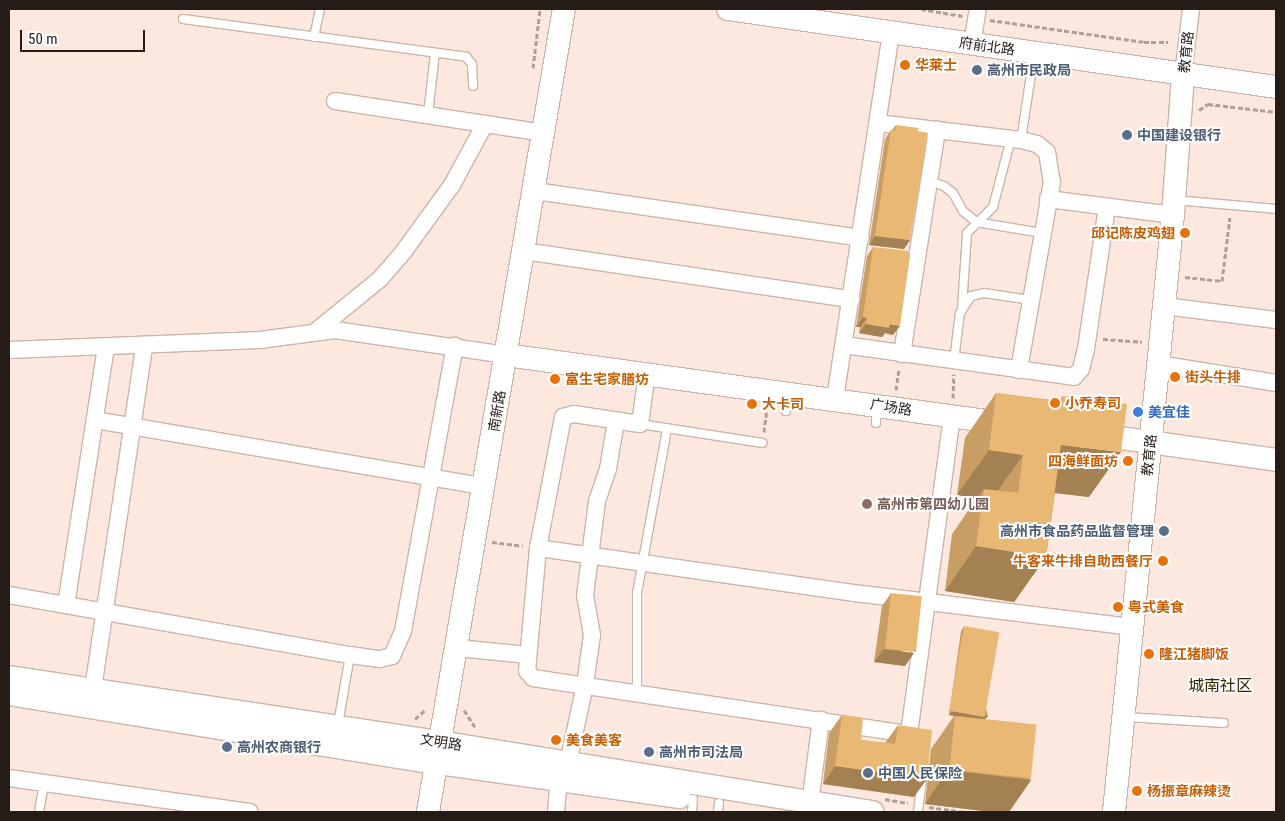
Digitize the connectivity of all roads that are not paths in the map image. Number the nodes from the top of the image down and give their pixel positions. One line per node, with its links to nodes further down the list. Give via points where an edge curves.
1 (320, 9): 8 (lane)
2 (564, 9): 20 (street, 南新路)
3 (1191, 9): 12 (street, 教育路)
4 (742, 10): 7 (street, 府前北路)
5 (977, 13): 9 (street)
6 (183, 19): 8 (lane)
7 (891, 32): 9 (street, 府前北路); 17 (street)
8 (314, 37): 10 (lane)
9 (972, 44): 11 (street, 府前北路)
10 (435, 53): 13 (lane, via 471,61); 16 (lane)
11 (1034, 53): 12 (street, 府前北路); 21 (lane)
12 (1183, 75): 14 (street, 府前北路); 26 (street, 教育路)
13 (473, 86)
14 (1276, 87)
15 (336, 101): 16 (street)
16 (428, 116): 18 (street)
17 (878, 123): 19 (street); 30 (street)
18 (486, 124): 20 (street); 37 (street, via 457,178 404,251 380,279)
19 (937, 130): 21 (street); 22 (street)
20 (543, 133): 23 (street, 南新路)
21 (1016, 139): 24 (street, via 1037,144 1050,157 1052,173); 28 (lane, via 993,207)
22 (929, 181): 28 (lane, via 953,193 963,211); 43 (street, via 912,256)
23 (535, 191): 30 (street); 31 (street, 南新路)
24 (1048, 199): 25 (street); 29 (street)
25 (1107, 207): 26 (street); 47 (street, via 1081,369 1074,377)
26 (1173, 207): 27 (lane, via 1231,204); 34 (street, 教育路)
27 (1276, 209)
28 (976, 222): 29 (lane); 35 (lane, via 967,233 963,255)
29 (1042, 233): 33 (street)
30 (863, 246): 32 (street)
31 (524, 251): 32 (street); 45 (street, 南新路)
32 (851, 299): 40 (street)
33 (1031, 300): 35 (lane, via 984,293 971,296); 47 (street)
34 (1164, 306): 36 (street); 44 (street, 教育路)
35 (962, 307): 46 (lane)
36 (1276, 320)
37 (315, 332): 38 (street, via 260,340); 39 (street, via 356,332)
38 (144, 346): 41 (street); 56 (street)
39 (455, 346): 45 (street); 62 (street)
40 (844, 346): 43 (street); 50 (street)
41 (106, 347): 42 (street); 52 (street)
42 (9, 350)
43 (902, 354): 46 (street)
44 (1158, 354): 49 (street); 59 (street, 教育路)
45 (506, 355): 48 (street, 广场路); 63 (street, 南新路)
46 (954, 361): 47 (street)
47 (1018, 370)
48 (647, 374): 50 (street, 广场路, via 781,399); 54 (street)
49 (1276, 383)
50 (835, 399): 51 (street, 广场路)
51 (953, 404): 55 (street, 广场路); 68 (street)
52 (95, 420): 56 (street); 69 (street)
53 (616, 421): 54 (street); 64 (street, via 574,414 564,417); 65 (street, via 608,469 597,501)
54 (640, 424): 57 (lane)
55 (1030, 426)
56 (132, 427): 62 (street); 70 (street)
57 (667, 428): 60 (lane); 66 (lane)
58 (1069, 432): 59 (street)
59 (1151, 442): 61 (street); 71 (street, 教育路)
60 (762, 443)
61 (1276, 460)
62 (431, 478): 63 (street); 73 (street, via 403,631 396,651 392,656 380,659)
63 (483, 486): 72 (street, 南新路)
64 (538, 548): 65 (street); 74 (street)
65 (590, 555): 66 (street); 76 (street, via 585,606 592,628)
66 (643, 563): 68 (street); 78 (lane, via 637,604 640,643)
67 (9, 595): 69 (street)
68 (926, 602): 71 (street); 81 (street, via 915,736)
69 (66, 605): 70 (street)
70 (104, 612): 73 (street); 77 (street)
71 (1133, 627): 80 (street, 教育路)
72 (457, 648): 74 (street); 84 (street, 南新路)
73 (350, 654): 83 (lane)
74 (528, 655): 76 (street, via 527,674 533,678)
75 (9, 677): 77 (street, 文明路)
76 (585, 685): 78 (street); 86 (street)
77 (93, 690): 83 (street, 文明路)
78 (637, 693): 81 (street)
79 (9, 694): 84 (street, 文明路)
80 (1124, 716): 82 (lane); 99 (street, 教育路)
81 (821, 720): 89 (street)
82 (1224, 723)
83 (337, 726): 84 (street, 文明路)
84 (438, 752): 86 (street, 文明路); 96 (street, 南新路)
85 (923, 766): 93 (lane)
86 (563, 772): 89 (street, 文明路); 91 (street, 文明路); 97 (street)
87 (9, 778): 88 (street)
88 (44, 782): 94 (lane); 95 (street)
89 (810, 803): 90 (street, 文明路)
90 (877, 805)
91 (693, 806): 92 (street, 文明路)
92 (718, 808): 98 (street, 文明路)
93 (919, 809)
94 (39, 812)
95 (250, 812)
96 (428, 812)
97 (556, 812)
98 (772, 812)
99 (1114, 812)

